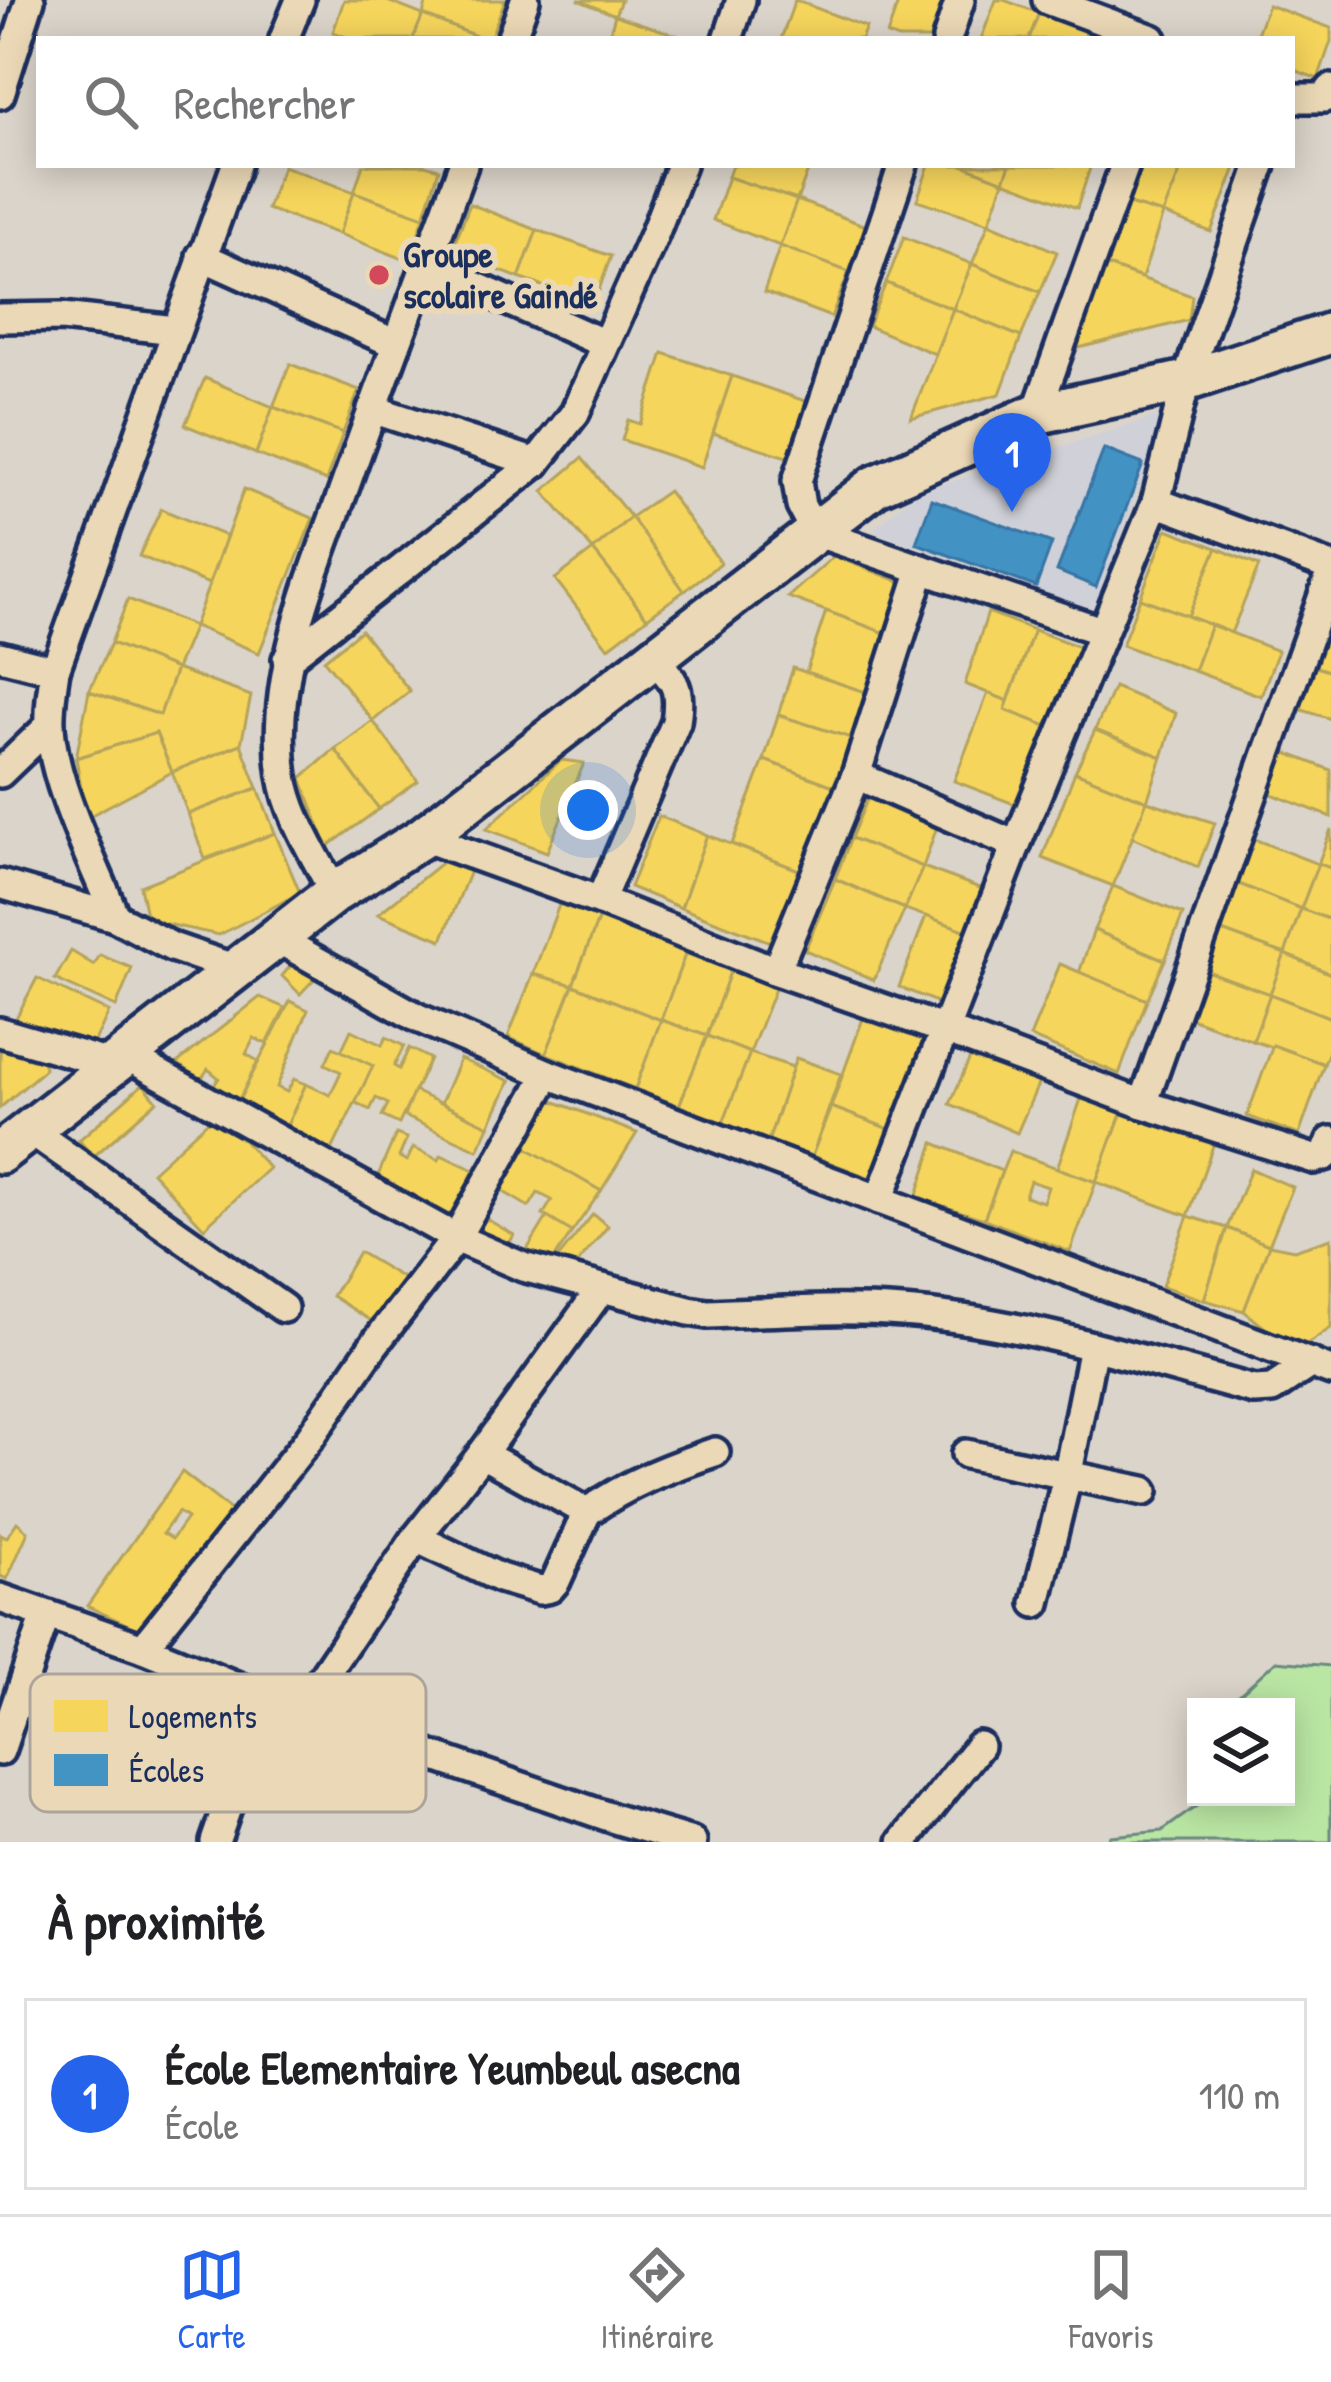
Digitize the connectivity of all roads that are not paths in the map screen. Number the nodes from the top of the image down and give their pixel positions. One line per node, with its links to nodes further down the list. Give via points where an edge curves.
1 (30, 0): 13 (street)
2 (300, 0): 7 (street)
3 (525, 0): 8 (street)
4 (741, 0): 9 (street)
5 (960, 0): 10 (street)
6 (1047, 0): 11 (street)
7 (285, 36)
8 (512, 36)
9 (729, 36)
10 (947, 36)
11 (1144, 36)
12 (1331, 89): 14 (street, via 1324,98)
13 (0, 94)
14 (1295, 98)
15 (235, 168): 21 (street)
16 (462, 168): 22 (street)
17 (680, 168): 27 (street)
18 (902, 168): 33 (street, via 797,481)
19 (1124, 168): 30 (street)
20 (1260, 168): 28 (street)
21 (201, 256): 24 (street); 26 (street)
22 (425, 264): 26 (street); 27 (street)
23 (0, 318): 24 (street)
24 (175, 330): 40 (street)
25 (1331, 333): 28 (main road)
26 (396, 344): 29 (street)
27 (605, 344): 31 (street, via 575,413)
28 (1186, 381): 30 (main road); 32 (street)
29 (373, 409): 31 (street); 39 (street)
30 (1036, 414): 33 (main road, via 875,486)
31 (536, 463): 39 (street)
32 (1156, 502): 35 (street); 36 (street)
33 (815, 532): 34 (street); 38 (main road)
34 (922, 569): 36 (street); 43 (street)
35 (1331, 570): 57 (street)
36 (1101, 631): 45 (street)
37 (0, 656): 40 (street)
38 (653, 658): 44 (main road); 48 (street, via 674,680 676,722)
39 (287, 659): 47 (street, via 279,726 284,780)
40 (55, 670): 41 (street)
41 (50, 725): 42 (street); 49 (street, via 64,789)
42 (0, 773)
43 (856, 776): 45 (street); 52 (street)
44 (423, 837): 47 (main road); 48 (street)
45 (1016, 844): 53 (street)
46 (0, 884): 49 (street)
47 (334, 893): 50 (main road)
48 (600, 901): 52 (street)
49 (115, 917): 51 (street)
50 (276, 938): 51 (main road); 56 (street, via 418,1018)
51 (236, 969): 55 (main road)
52 (776, 971): 53 (street)
53 (946, 1030): 57 (street); 60 (street)
54 (0, 1032): 55 (street)
55 (119, 1060): 58 (main road); 61 (street)
56 (548, 1074): 60 (street); 61 (street)
57 (1142, 1104): 59 (street, via 1314,1160)
58 (15, 1141): 63 (street)
59 (1331, 1141)
60 (879, 1200): 65 (street)
61 (456, 1238): 62 (street); 76 (street)
62 (602, 1288): 64 (street, via 707,1314 905,1312); 67 (street)
63 (284, 1308)
64 (1094, 1347): 65 (street, via 1254,1390); 69 (street)
65 (1321, 1367)
66 (716, 1452): 71 (street, via 642,1478)
67 (482, 1454): 71 (street); 72 (street)
68 (966, 1454): 69 (street)
69 (1067, 1477): 70 (street); 74 (street)
70 (1144, 1491)
71 (587, 1512): 72 (street, via 556,1580 540,1590)
72 (416, 1538): 78 (street)
73 (0, 1598): 75 (street)
74 (1036, 1604)
75 (46, 1615): 76 (street); 80 (street)
76 (143, 1648): 77 (street)
77 (206, 1674)
78 (325, 1674)
79 (979, 1746): 85 (street)
80 (0, 1751)
81 (426, 1753): 84 (street)
82 (218, 1836): 83 (street)
83 (248, 1842)
84 (692, 1842)
85 (904, 1842)

